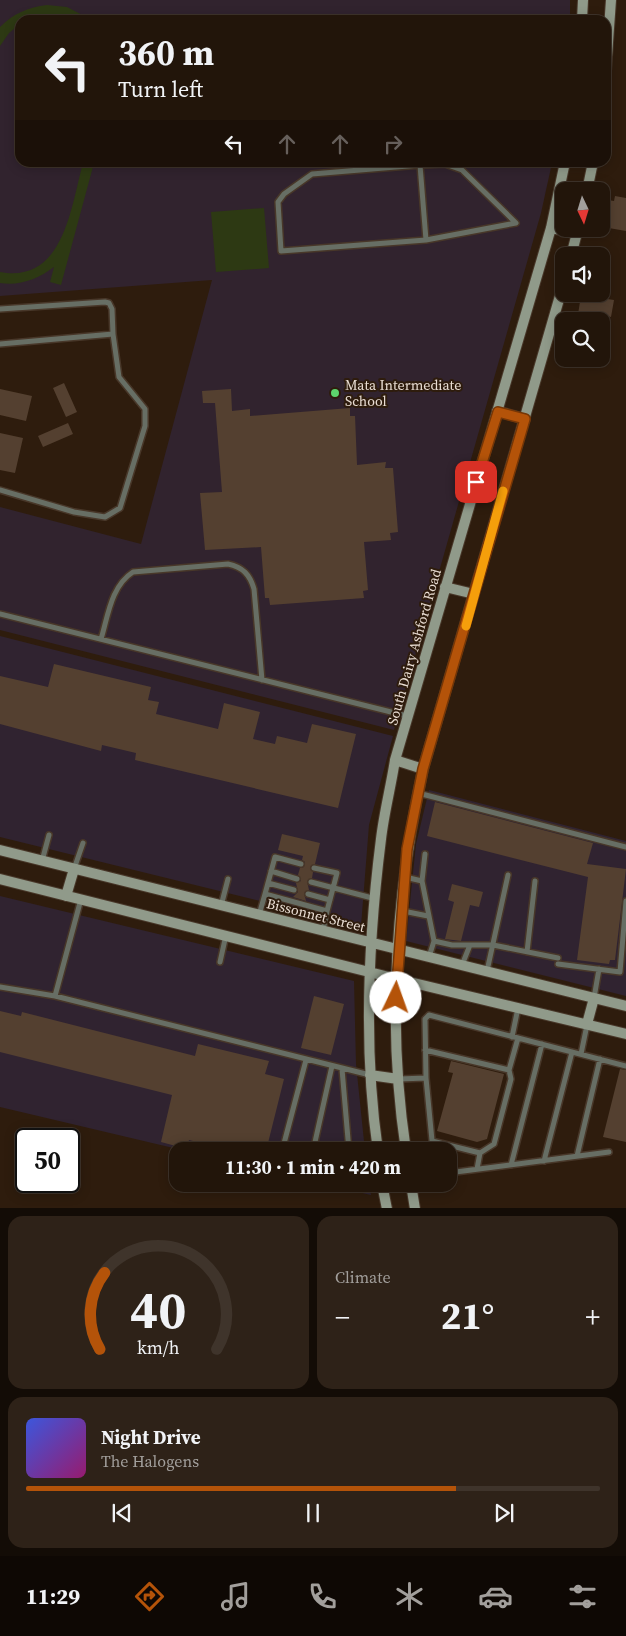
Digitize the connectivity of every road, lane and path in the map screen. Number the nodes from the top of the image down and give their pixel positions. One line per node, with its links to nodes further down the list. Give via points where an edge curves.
1 (583, 0): 3 (main road)
2 (611, 0): 4 (main road)
3 (582, 15)
4 (610, 15)
5 (396, 167): 13 (lane, via 312,174 280,198 281,251)
6 (420, 167): 13 (lane)
7 (454, 167): 13 (lane, via 462,170 516,223)
8 (564, 167): 11 (main road, South Dairy Ashford Road)
9 (592, 167): 10 (main road)
10 (589, 182)
11 (551, 228): 12 (main road); 18 (main road, South Dairy Ashford Road)
12 (555, 229)
13 (426, 240)
14 (558, 302): 19 (main road)
15 (0, 309): 16 (lane, via 105,302 112,309)
16 (113, 334): 17 (lane); 20 (lane, via 119,377 145,409 145,426 120,508 105,518)
17 (0, 344)
18 (498, 412): 19 (main road); 21 (main road, South Dairy Ashford Road)
19 (525, 419): 22 (main road)
20 (0, 490)
21 (445, 587): 22 (main road); 26 (main road, South Dairy Ashford Road)
22 (474, 594): 28 (main road)
23 (0, 614): 24 (lane)
24 (101, 639): 25 (lane); 25 (lane, via 113,596 125,577 133,572 228,564 237,566 251,580 254,590)
25 (262, 680): 26 (lane)
26 (408, 716): 27 (main road, South Dairy Ashford Road)
27 (395, 760): 28 (main road); 56 (main road, South Dairy Ashford Road, via 381,838)
28 (423, 769): 29 (main road)
29 (418, 793): 32 (lane); 41 (main road)
30 (49, 835): 35 (lane)
31 (83, 843): 38 (lane)
32 (626, 847)
33 (0, 850): 35 (main road, Bissonnet Street)
34 (425, 854): 45 (lane)
35 (42, 861): 38 (main road, Bissonnet Street)
36 (301, 864): 39 (lane, via 275,857)
37 (314, 868): 49 (lane, via 337,874)
38 (74, 869): 53 (main road); 58 (main road, Bissonnet Street)
39 (271, 871): 43 (lane); 48 (lane)
40 (508, 875): 68 (lane)
41 (405, 877): 45 (lane); 60 (main road)
42 (0, 879): 53 (main road)
43 (297, 879)
44 (228, 880): 58 (lane)
45 (422, 881): 62 (lane)
46 (311, 882): 49 (lane)
47 (535, 882): 70 (lane)
48 (268, 883): 50 (lane); 51 (lane)
49 (333, 888): 55 (lane); 56 (lane)
50 (294, 890)
51 (265, 894): 59 (lane); 61 (lane)
52 (308, 894): 55 (lane)
53 (66, 896): 54 (main road)
54 (81, 899): 64 (main road); 79 (lane)
55 (330, 900): 59 (lane)
56 (376, 900): 66 (main road, South Dairy Ashford Road)
57 (626, 900): 74 (lane, via 620,972)
58 (221, 906): 61 (main road, Bissonnet Street)
59 (327, 911): 63 (lane)
60 (403, 911): 62 (lane); 69 (main road)
61 (259, 915): 63 (main road, Bissonnet Street)
62 (428, 916): 65 (lane)
63 (323, 931): 66 (main road, Bissonnet Street)
64 (226, 935): 72 (lane); 75 (main road)
65 (434, 941): 67 (lane); 71 (lane)
66 (372, 943): 69 (main road, Bissonnet Street); 75 (main road, South Dairy Ashford Road)
67 (470, 945): 68 (lane); 73 (lane)
68 (493, 945): 70 (lane); 76 (lane)
69 (399, 950): 71 (main road, Bissonnet Street); 77 (main road)
70 (527, 952): 74 (lane)
71 (429, 957): 73 (main road, Bissonnet Street)
72 (220, 962)
73 (462, 965): 76 (main road, Bissonnet Street)
74 (599, 969): 80 (lane)
75 (370, 971): 77 (main road); 96 (main road, South Dairy Ashford Road)
76 (487, 971): 80 (main road, Bissonnet Street)
77 (397, 979): 82 (main road); 98 (main road)
78 (0, 987): 79 (lane)
79 (55, 996): 91 (lane)
80 (594, 998): 81 (main road, Bissonnet Street); 83 (main road)
81 (626, 1006)
82 (518, 1008): 83 (main road); 85 (lane)
83 (588, 1024): 84 (main road); 89 (lane)
84 (626, 1034)
85 (515, 1037): 86 (lane); 87 (lane, via 429,1016 425,1019); 95 (lane)
86 (542, 1044): 88 (lane); 110 (lane)
87 (425, 1050): 95 (lane); 97 (lane)
88 (572, 1052): 89 (lane); 109 (lane)
89 (581, 1054): 90 (lane)
90 (600, 1059): 93 (lane); 108 (lane)
91 (306, 1060): 92 (lane); 99 (lane)
92 (332, 1066): 94 (lane); 100 (lane)
93 (626, 1066)
94 (342, 1069): 96 (lane); 101 (lane)
95 (509, 1070): 107 (lane, via 511,1079 494,1144)
96 (370, 1075): 98 (main road); 102 (main road, South Dairy Ashford Road)
97 (426, 1078): 98 (lane); 104 (lane)
98 (398, 1079): 103 (main road)
99 (284, 1142)
100 (314, 1142)
101 (348, 1142)
102 (377, 1142)
103 (405, 1142)
104 (432, 1142)
105 (457, 1148): 107 (lane)
106 (609, 1152): 108 (lane)
107 (480, 1153): 111 (lane)
108 (577, 1156): 109 (lane)
109 (544, 1161): 110 (lane)
110 (511, 1165): 111 (lane)
111 (477, 1170): 112 (lane)
112 (457, 1172)
113 (384, 1192): 115 (main road)
114 (412, 1192): 116 (main road)
115 (387, 1208)
116 (415, 1208)

